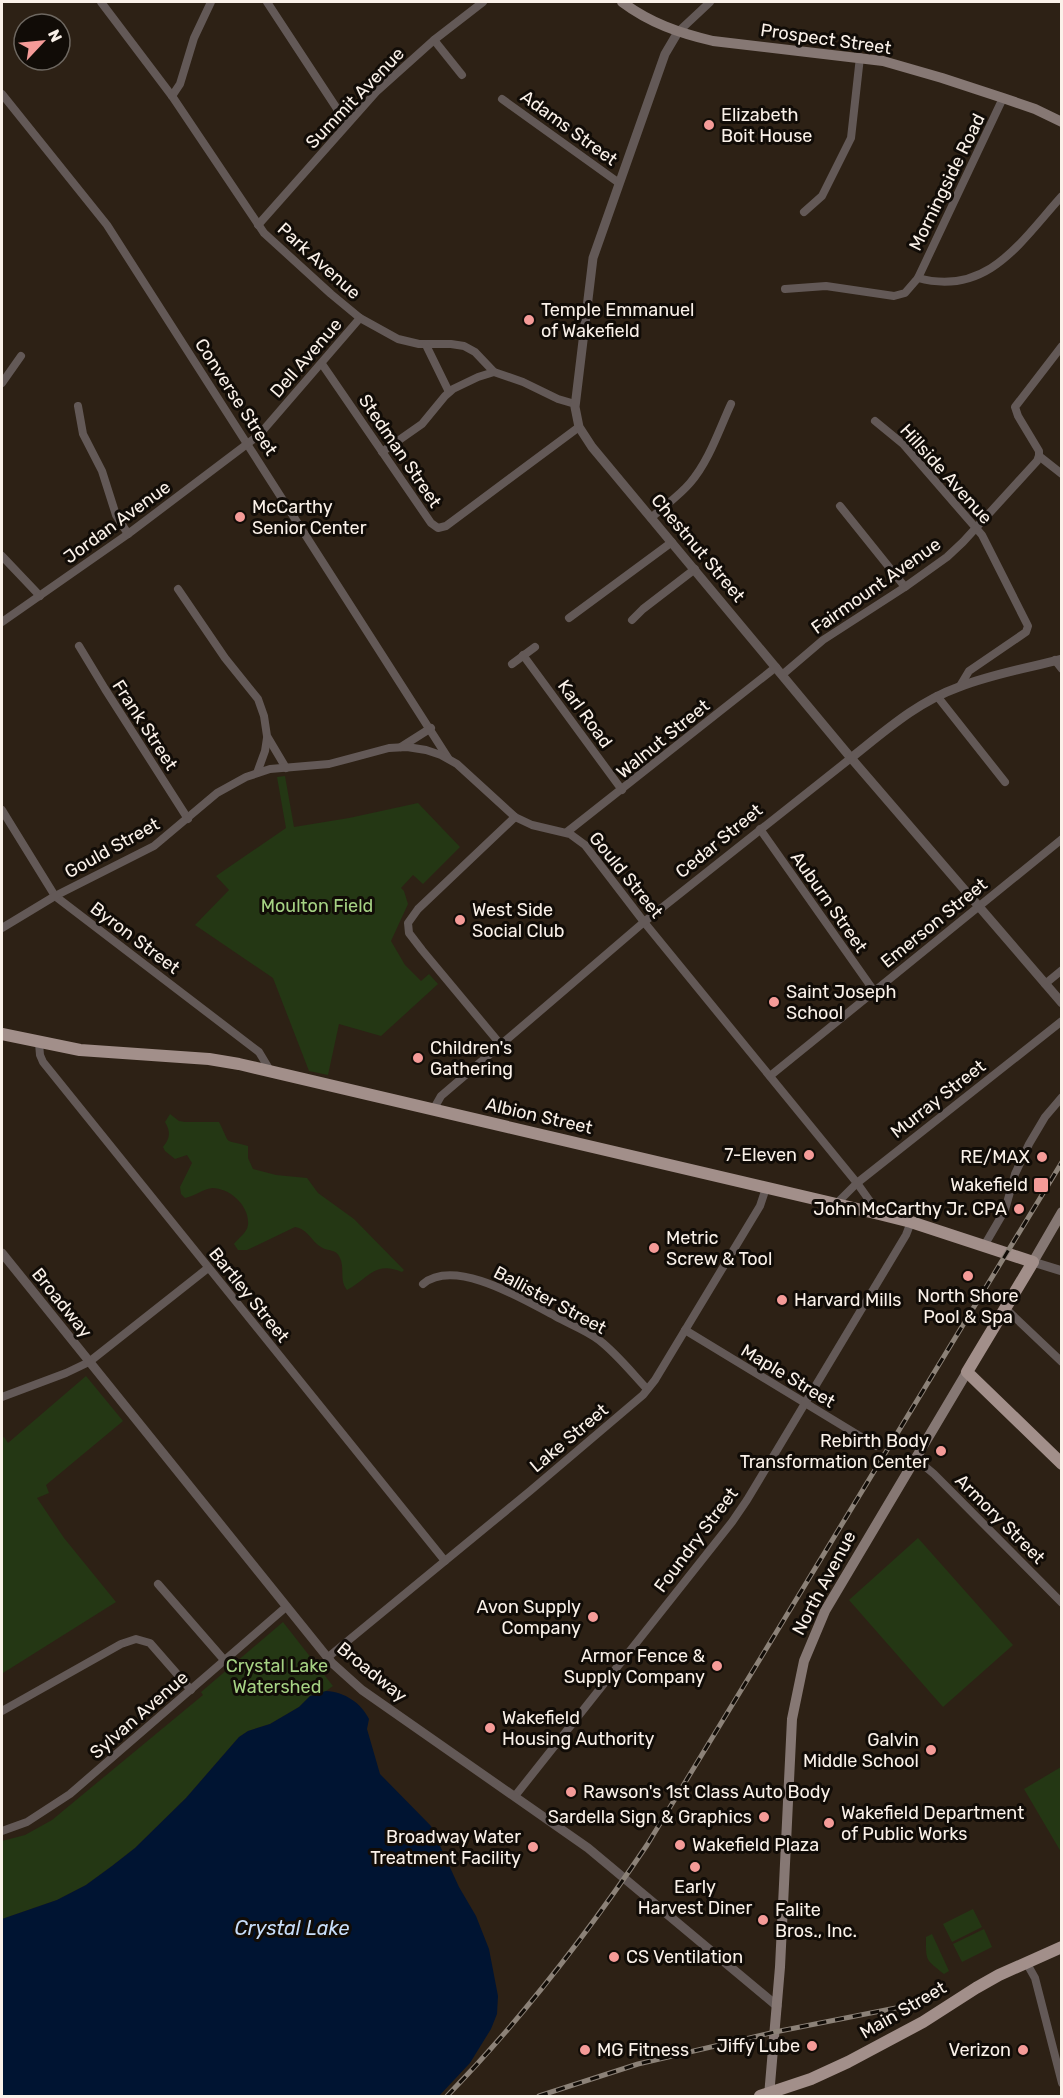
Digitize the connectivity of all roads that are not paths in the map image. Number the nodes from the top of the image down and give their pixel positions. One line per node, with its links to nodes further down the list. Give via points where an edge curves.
1 (101, 2): 12 (street, Park Avenue)
2 (211, 2): 12 (street)
3 (267, 2): 16 (street)
4 (483, 2): 8 (street, Summit Avenue)
5 (622, 2): 7 (main road, Prospect Street)
6 (710, 2): 7 (street)
7 (678, 32): 9 (main road, Prospect Street, via 713,41); 17 (street, Chestnut Street, via 665,54)
8 (434, 40): 10 (street); 16 (street, Summit Avenue)
9 (860, 57): 13 (main road, Prospect Street); 19 (street, via 850,138 822,196)
10 (462, 75)
11 (2, 94): 36 (street, Converse Street, via 107,225)
12 (172, 96): 20 (street, Park Avenue)
13 (1004, 98): 15 (main road, Prospect Street); 21 (street, Morningside Road)
14 (502, 99): 17 (street, Adams Street)
15 (1062, 122)
16 (347, 124): 20 (street, Summit Avenue)
17 (619, 183): 31 (street, Chestnut Street, via 591,269)
18 (1062, 196): 21 (street, via 992,269 947,281)
19 (804, 212)
20 (258, 225): 23 (street, Park Avenue)
21 (918, 278): 22 (street, via 898,296 826,286)
22 (785, 289)
23 (360, 318): 24 (street, Park Avenue, via 398,339); 27 (street, Dell Avenue)
24 (426, 345): 28 (street, Park Avenue, via 464,346); 30 (street)
25 (1062, 346): 38 (street, via 1016,407)
26 (21, 356): 29 (street)
27 (322, 364): 36 (street, Dell Avenue); 37 (street, Stedman Street)
28 (494, 372): 30 (street); 31 (street, Park Avenue)
29 (2, 383)
30 (449, 392): 37 (street, via 422,424)
31 (575, 404): 35 (street, Chestnut Street)
32 (730, 404): 41 (street, via 694,477)
33 (78, 406): 43 (street, via 81,431 102,471 116,515)
34 (876, 421): 42 (street, Hillside Avenue, via 903,444)
35 (579, 427): 37 (street, Stedman Street, via 440,528 431,523); 41 (street, Chestnut Street)
36 (248, 443): 43 (street, Jordan Avenue); 62 (street, Converse Street)
37 (382, 452)
38 (1039, 456): 39 (street); 42 (street, Fairmount Avenue)
39 (1062, 474)
40 (840, 506): 47 (street)
41 (651, 518): 44 (street, Chestnut Street)
42 (975, 527): 47 (street, Fairmount Avenue, via 947,557); 60 (street, Hillside Avenue, via 1029,628 969,671)
43 (128, 534): 49 (street, Jordan Avenue)
44 (672, 542): 46 (street, Chestnut Street); 50 (street)
45 (2, 556): 49 (street)
46 (695, 569): 51 (street); 59 (street, Chestnut Street)
47 (905, 587): 59 (street, Fairmount Avenue)
48 (178, 590): 63 (street, via 258,699)
49 (40, 596): 52 (street, Jordan Avenue)
50 (569, 618)
51 (632, 620)
52 (2, 622)
53 (80, 646): 73 (street, Frank Street)
54 (535, 647): 55 (street)
55 (523, 655): 57 (street); 70 (street, Karl Road)
56 (1058, 659): 58 (street); 60 (street, Cedar Street)
57 (512, 664)
58 (1062, 669)
59 (779, 671): 65 (street, Chestnut Street); 70 (street, Walnut Street)
60 (960, 686): 61 (street, Cedar Street)
61 (937, 696): 65 (street, Cedar Street, via 903,716); 69 (street)
62 (430, 728): 64 (street); 66 (street, Converse Street)
63 (267, 736): 67 (street); 68 (street)
64 (399, 747): 66 (street, Gould Street, via 426,750); 67 (street, Gould Street, via 324,765)
65 (851, 758): 74 (street, Cedar Street); 78 (street, Chestnut Street)
66 (449, 759): 72 (street, Gould Street)
67 (286, 768): 68 (street, Gould Street)
68 (257, 772): 73 (street, Gould Street, via 226,787)
69 (1005, 782)
70 (622, 790): 75 (street, Walnut Street)
71 (2, 810): 77 (street, Byron Street)
72 (515, 818): 75 (street, Gould Street); 88 (street, via 408,922 409,933)
73 (188, 819): 77 (street, Gould Street, via 147,850)
74 (760, 829): 79 (street, Cedar Street); 83 (street, Auburn Street)
75 (567, 832): 79 (street, Gould Street, via 593,854)
76 (1062, 839): 78 (street, Emerson Street)
77 (55, 896): 80 (street, Gould Street); 89 (street, Byron Street, via 259,1052)
78 (979, 907): 82 (street, Chestnut Street); 83 (street, Emerson Street)
79 (644, 922): 88 (street, Cedar Street); 90 (street, Gould Street)
80 (2, 928)
81 (1062, 970): 82 (street)
82 (1045, 984): 84 (street, Chestnut Street)
83 (874, 992): 90 (street, Emerson Street)
84 (1062, 1003)
85 (1062, 1021): 93 (street, Murray Street)
86 (2, 1034): 87 (main road, Albion Street)
87 (39, 1043): 89 (main road, Albion Street, via 92,1052 208,1059); 102 (street, Bartley Street, via 43,1062)
88 (501, 1044): 92 (street, Cedar Street, via 441,1096)
89 (271, 1072): 92 (main road, Albion Street)
90 (770, 1076): 93 (street, Gould Street)
91 (1062, 1097): 99 (street, via 1025,1150 1005,1210)
92 (433, 1110): 94 (main road, Albion Street)
93 (858, 1183): 95 (street, Murray Street); 97 (street, Gould Street)
94 (766, 1188): 95 (main road, Albion Street); 106 (street, Lake Street, via 760,1206)
95 (836, 1204): 97 (main road, Albion Street)
96 (1062, 1212): 101 (main road, North Avenue)
97 (879, 1214): 98 (main road, Albion Street)
98 (911, 1222): 99 (main road, Albion Street); 112 (street, Foundry Street)
99 (984, 1246): 101 (main road, Albion Street)
100 (2, 1253): 107 (street, Broadway)
101 (1033, 1262): 103 (street, Albion Street); 105 (main road, North Avenue)
102 (208, 1268): 107 (street); 116 (street, Bartley Street)
103 (1062, 1271)
104 (423, 1284): 110 (street, Ballister Street, via 431,1278 454,1275 504,1289 597,1339)
105 (1006, 1310): 108 (street); 109 (main road, North Avenue)
106 (685, 1330): 110 (street, Lake Street); 112 (street, Maple Street)
107 (89, 1362): 111 (street); 119 (street, Broadway)
108 (1062, 1362)
109 (967, 1372): 114 (main road, North Avenue); 115 (main road)
110 (647, 1389): 116 (street, Lake Street)
111 (2, 1396)
112 (804, 1403): 113 (street, Maple Street); 124 (street, Foundry Street, via 732,1522)
113 (876, 1446)
114 (915, 1458): 118 (street, Armory Street); 128 (main road, North Avenue, via 825,1611 799,1681 792,1719)
115 (1062, 1464)
116 (446, 1561): 120 (street, Lake Street)
117 (159, 1584): 121 (street)
118 (1062, 1603)
119 (286, 1607): 120 (street, Broadway); 121 (street, Sylvan Avenue)
120 (327, 1658): 124 (street, Broadway, via 362,1690)
121 (225, 1660): 122 (street, Sylvan Avenue)
122 (191, 1690): 123 (street, via 150,1643 136,1640 121,1644); 125 (street, Sylvan Avenue, via 70,1794 27,1822)
123 (2, 1711)
124 (515, 1796): 128 (street, Broadway, via 596,1854)
125 (2, 1831)
126 (1062, 1947): 127 (main road, Main Street)
127 (1026, 1962): 129 (street, via 1035,1978); 130 (main road, Main Street, via 858,2057)
128 (777, 2006): 130 (main road, North Avenue)
129 (1062, 2083)
130 (766, 2095)

